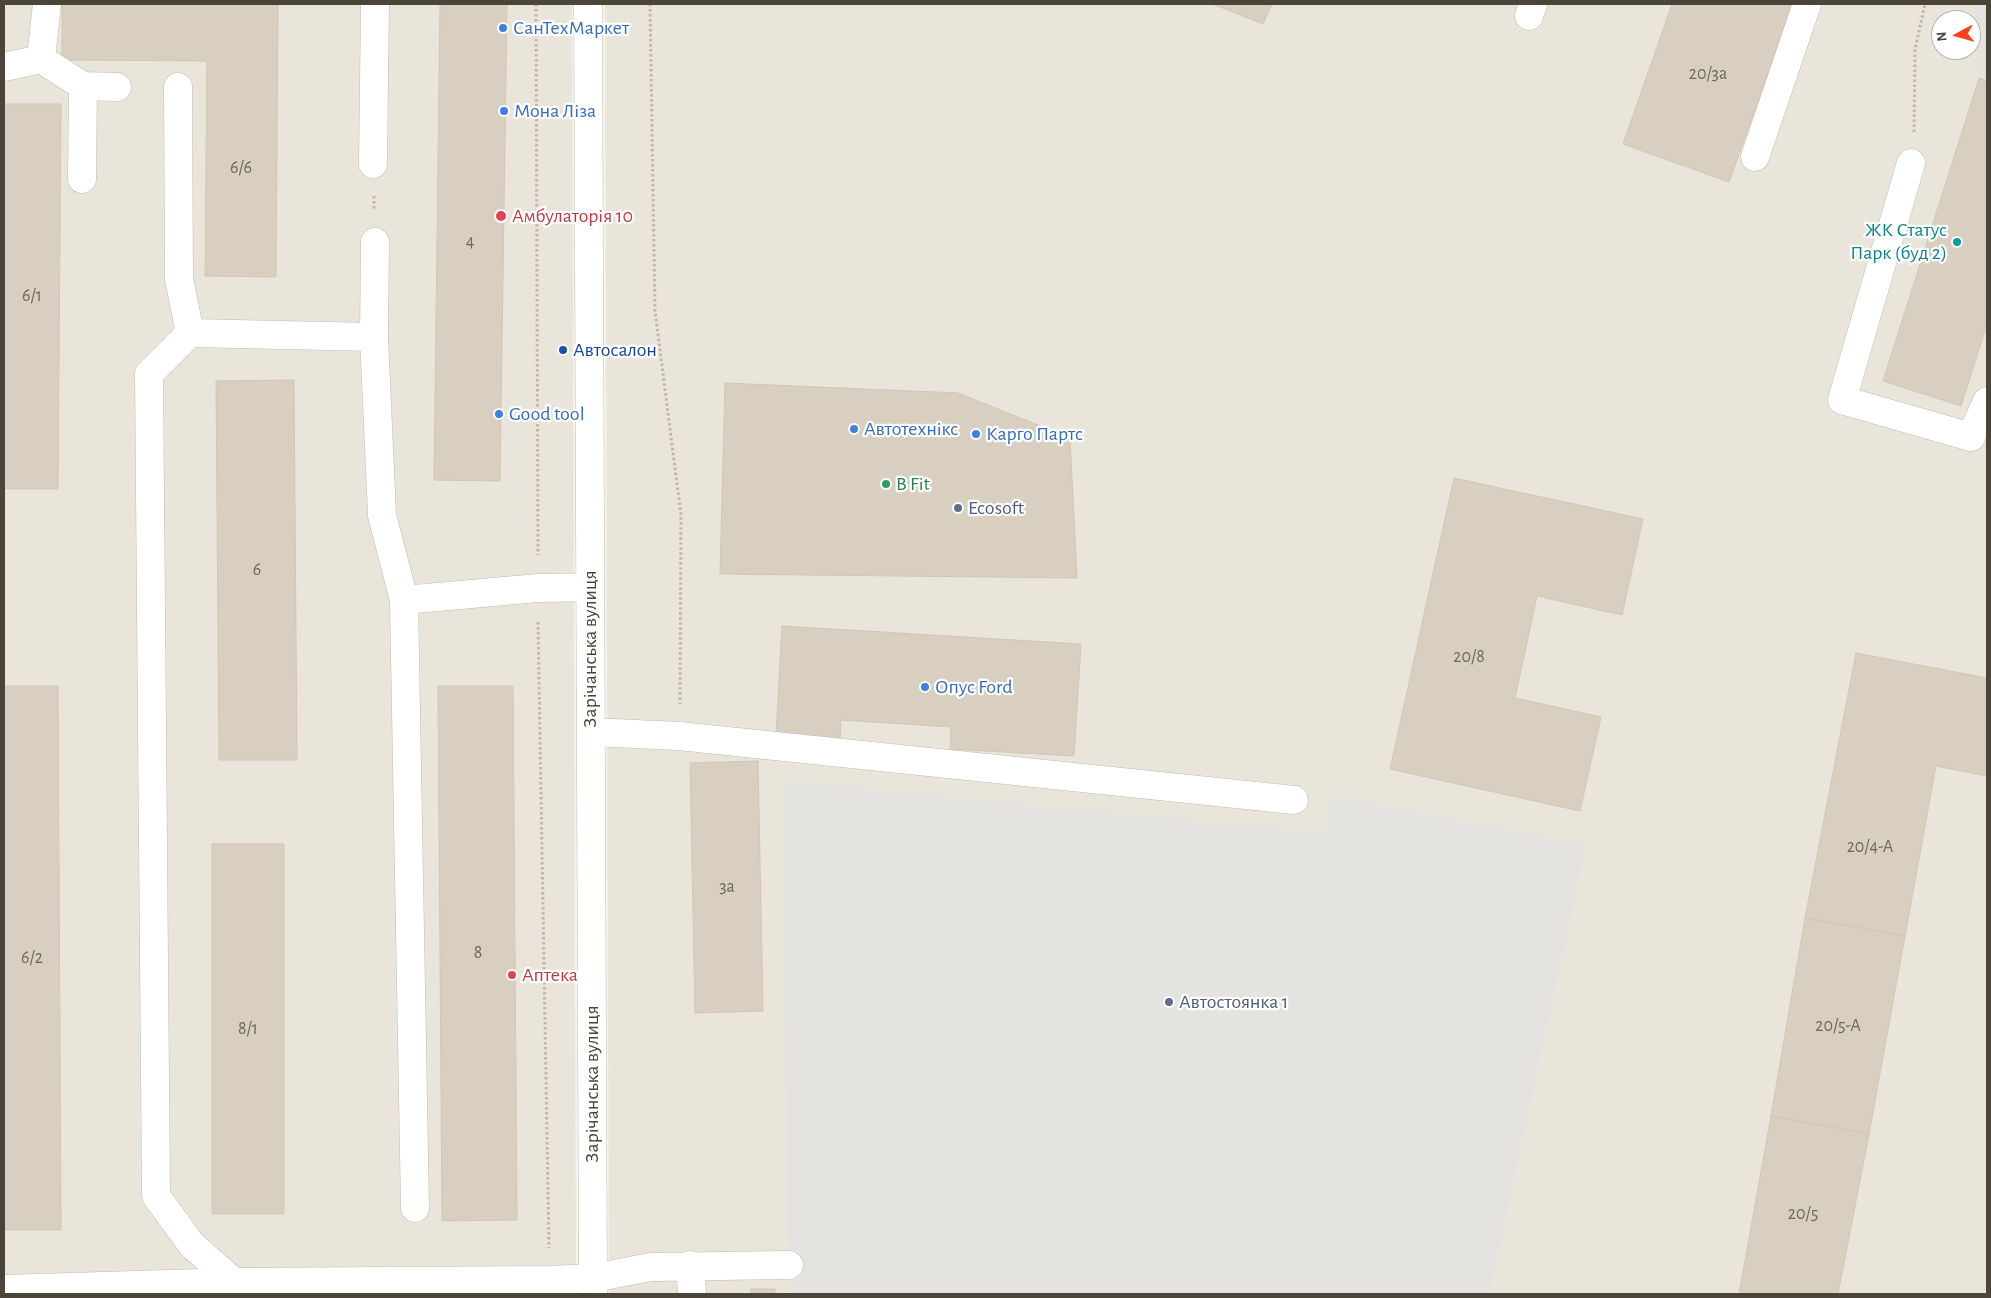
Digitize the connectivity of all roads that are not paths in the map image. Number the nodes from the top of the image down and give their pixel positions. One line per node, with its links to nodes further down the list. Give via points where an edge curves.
1 (47, 4): 5 (street)
2 (375, 4): 12 (street)
3 (588, 4): 18 (street, Зарічанська вулиця)
4 (1807, 4): 10 (street)
5 (41, 59): 6 (street); 7 (street)
6 (4, 66)
7 (83, 86): 8 (street); 13 (street)
8 (117, 87)
9 (178, 87): 15 (street, via 180,279)
10 (1755, 157)
11 (1911, 163): 17 (street, via 1842,400 1971,437)
12 (373, 164)
13 (82, 180)
14 (375, 242): 16 (street)
15 (190, 333): 16 (street); 25 (street, via 149,374 156,1196 192,1245)
16 (374, 336): 19 (street, via 382,515)
17 (1987, 401)
18 (590, 587): 19 (street, via 538,588); 20 (street, Зарічанська вулиця)
19 (404, 600): 22 (street)
20 (591, 732): 21 (street, via 679,736); 26 (street, Зарічанська вулиця)
21 (1294, 800)
22 (415, 1208)
23 (690, 1265): 24 (street); 26 (street, via 651,1267); 30 (street)
24 (789, 1265)
25 (234, 1282): 27 (street); 29 (street)
26 (592, 1286): 28 (street, via 550,1280)
27 (263, 1288): 28 (street)
28 (405, 1288)
29 (4, 1289)
30 (692, 1294)

